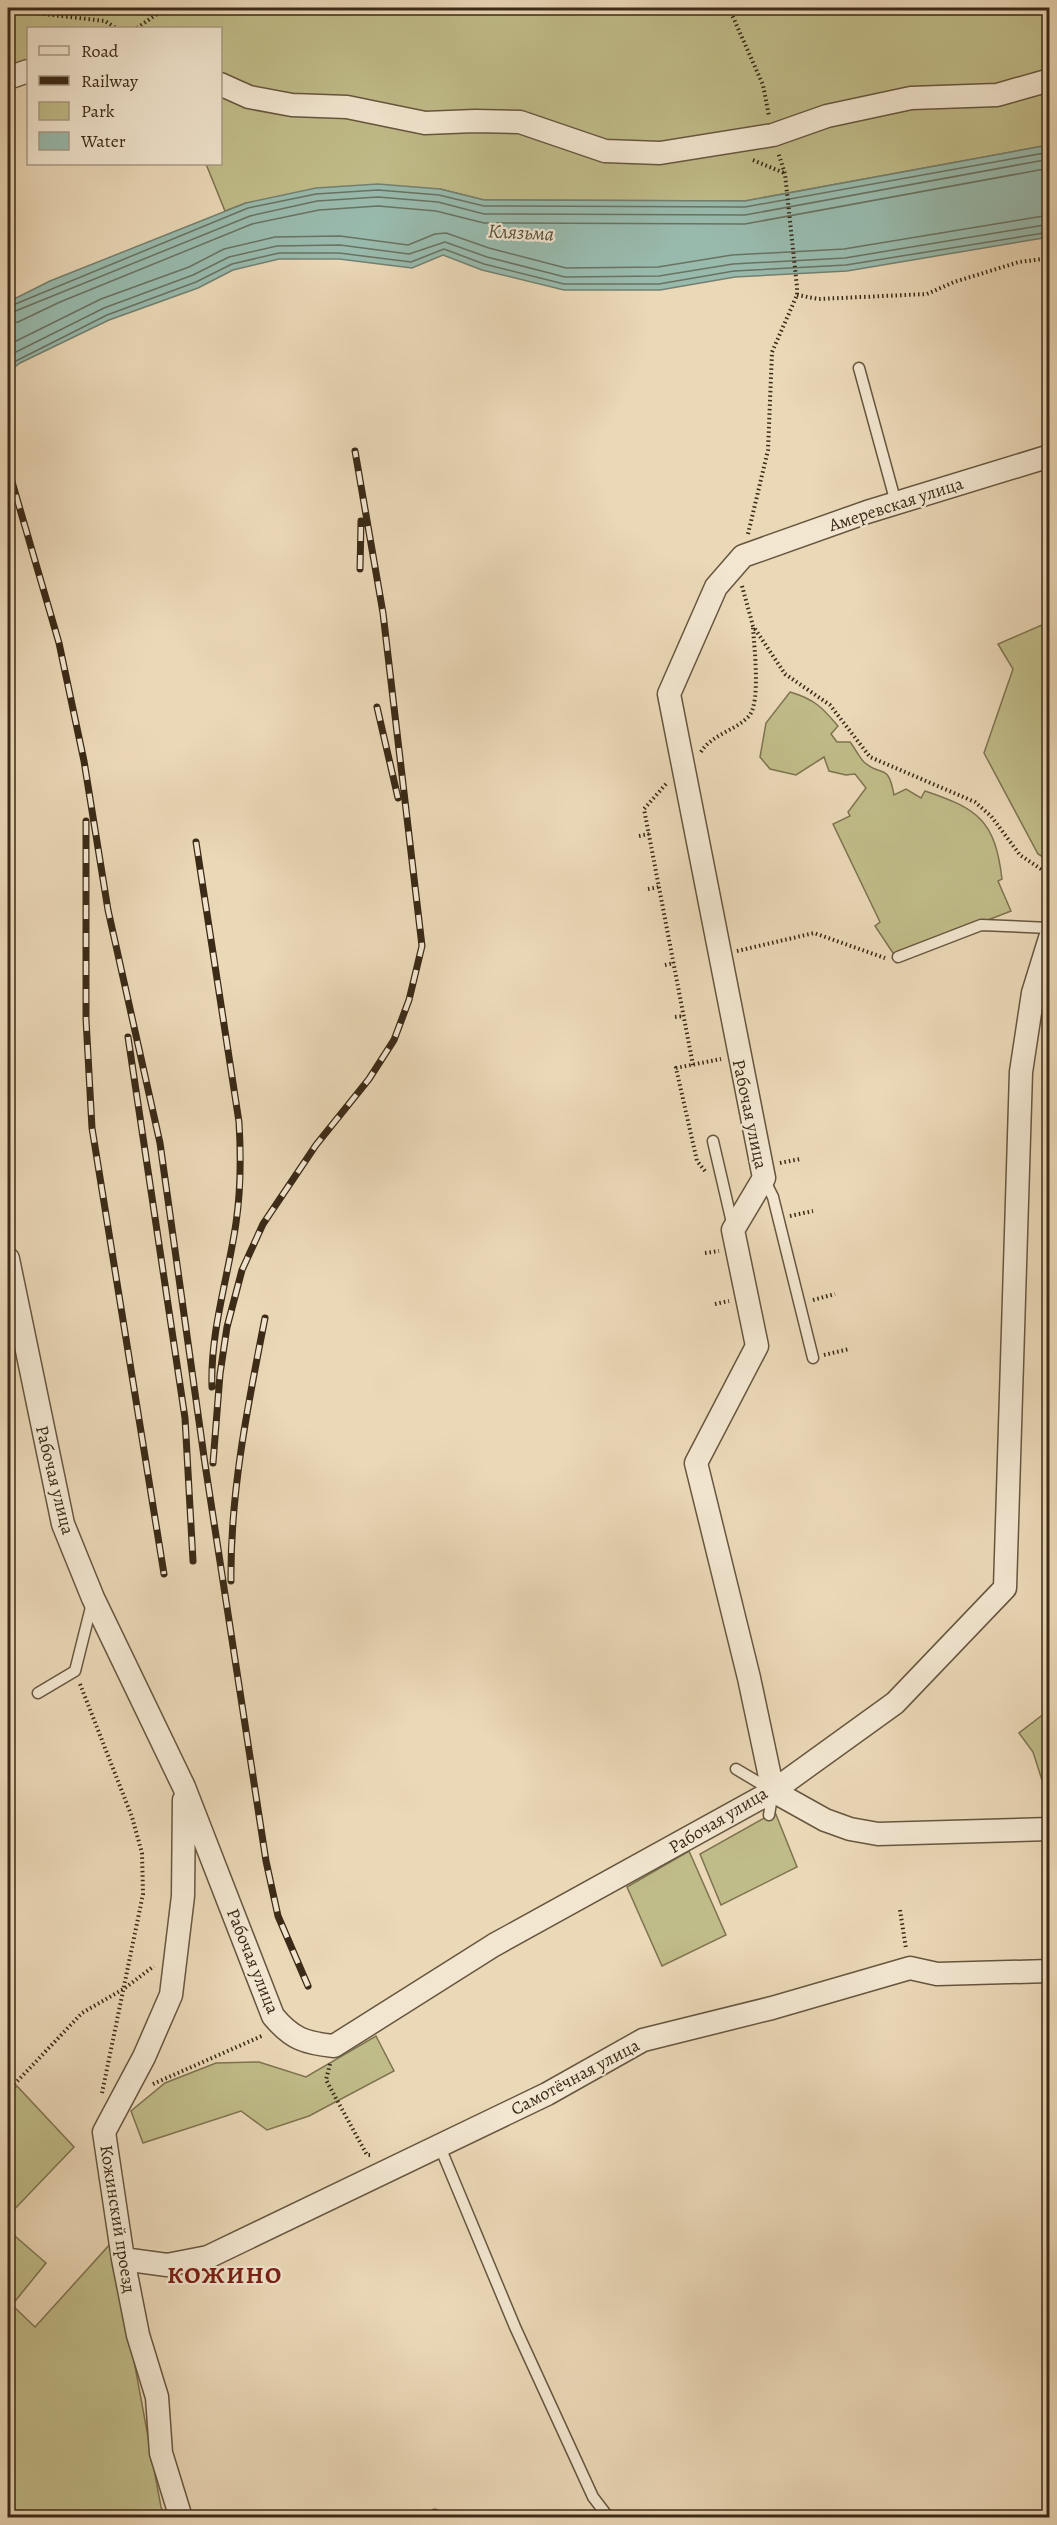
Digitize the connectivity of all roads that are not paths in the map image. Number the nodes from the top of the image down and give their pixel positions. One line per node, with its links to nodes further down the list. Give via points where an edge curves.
1 (27, 71): 2 (street)
2 (8, 78)
3 (1050, 80): 4 (street, via 997,95 911,98 827,116 773,135 660,153 605,151 520,122 425,123 347,107 292,105 249,97)
4 (222, 85)
5 (859, 368): 7 (lane)
6 (1050, 456): 7 (street, Амеревская улица)
7 (896, 503): 8 (street, Амеревская улица)
8 (743, 556): 13 (street, Рабочая улица, via 716,586 669,694)
9 (1050, 928): 11 (lane, via 981,925)
10 (1050, 938): 21 (street, via 1033,993 1021,1072 1005,1588 895,1703)
11 (898, 957)
12 (713, 1141): 14 (lane)
13 (764, 1178): 14 (street, Рабочая улица); 16 (lane, via 773,1197)
14 (728, 1240): 21 (street, Рабочая улица, via 757,1346 696,1463 703,1474)
15 (8, 1259): 17 (street, Рабочая улица, via 63,1524)
16 (813, 1358)
17 (93, 1598): 18 (lane, via 75,1671); 20 (street, Рабочая улица)
18 (38, 1693)
19 (736, 1769): 21 (lane)
20 (184, 1787): 21 (street, Рабочая улица, via 273,2016 305,2043 334,2046 494,1945); 26 (street, Кожинский проезд, via 183,1896 171,1995 104,2132)
21 (773, 1791): 22 (lane); 23 (street, via 825,1820 878,1834)
22 (769, 1815)
23 (1050, 1829)
24 (1050, 1971): 25 (street, Самотёчная улица, via 937,1974 910,1968 643,2040 548,2094)
25 (440, 2146): 26 (street, Самотёчная улица, via 208,2257 167,2265); 28 (lane, via 514,2326 593,2497)
26 (123, 2259): 27 (street, Кожинский проезд, via 138,2335 157,2397 161,2453)
27 (181, 2517)
28 (609, 2517)

